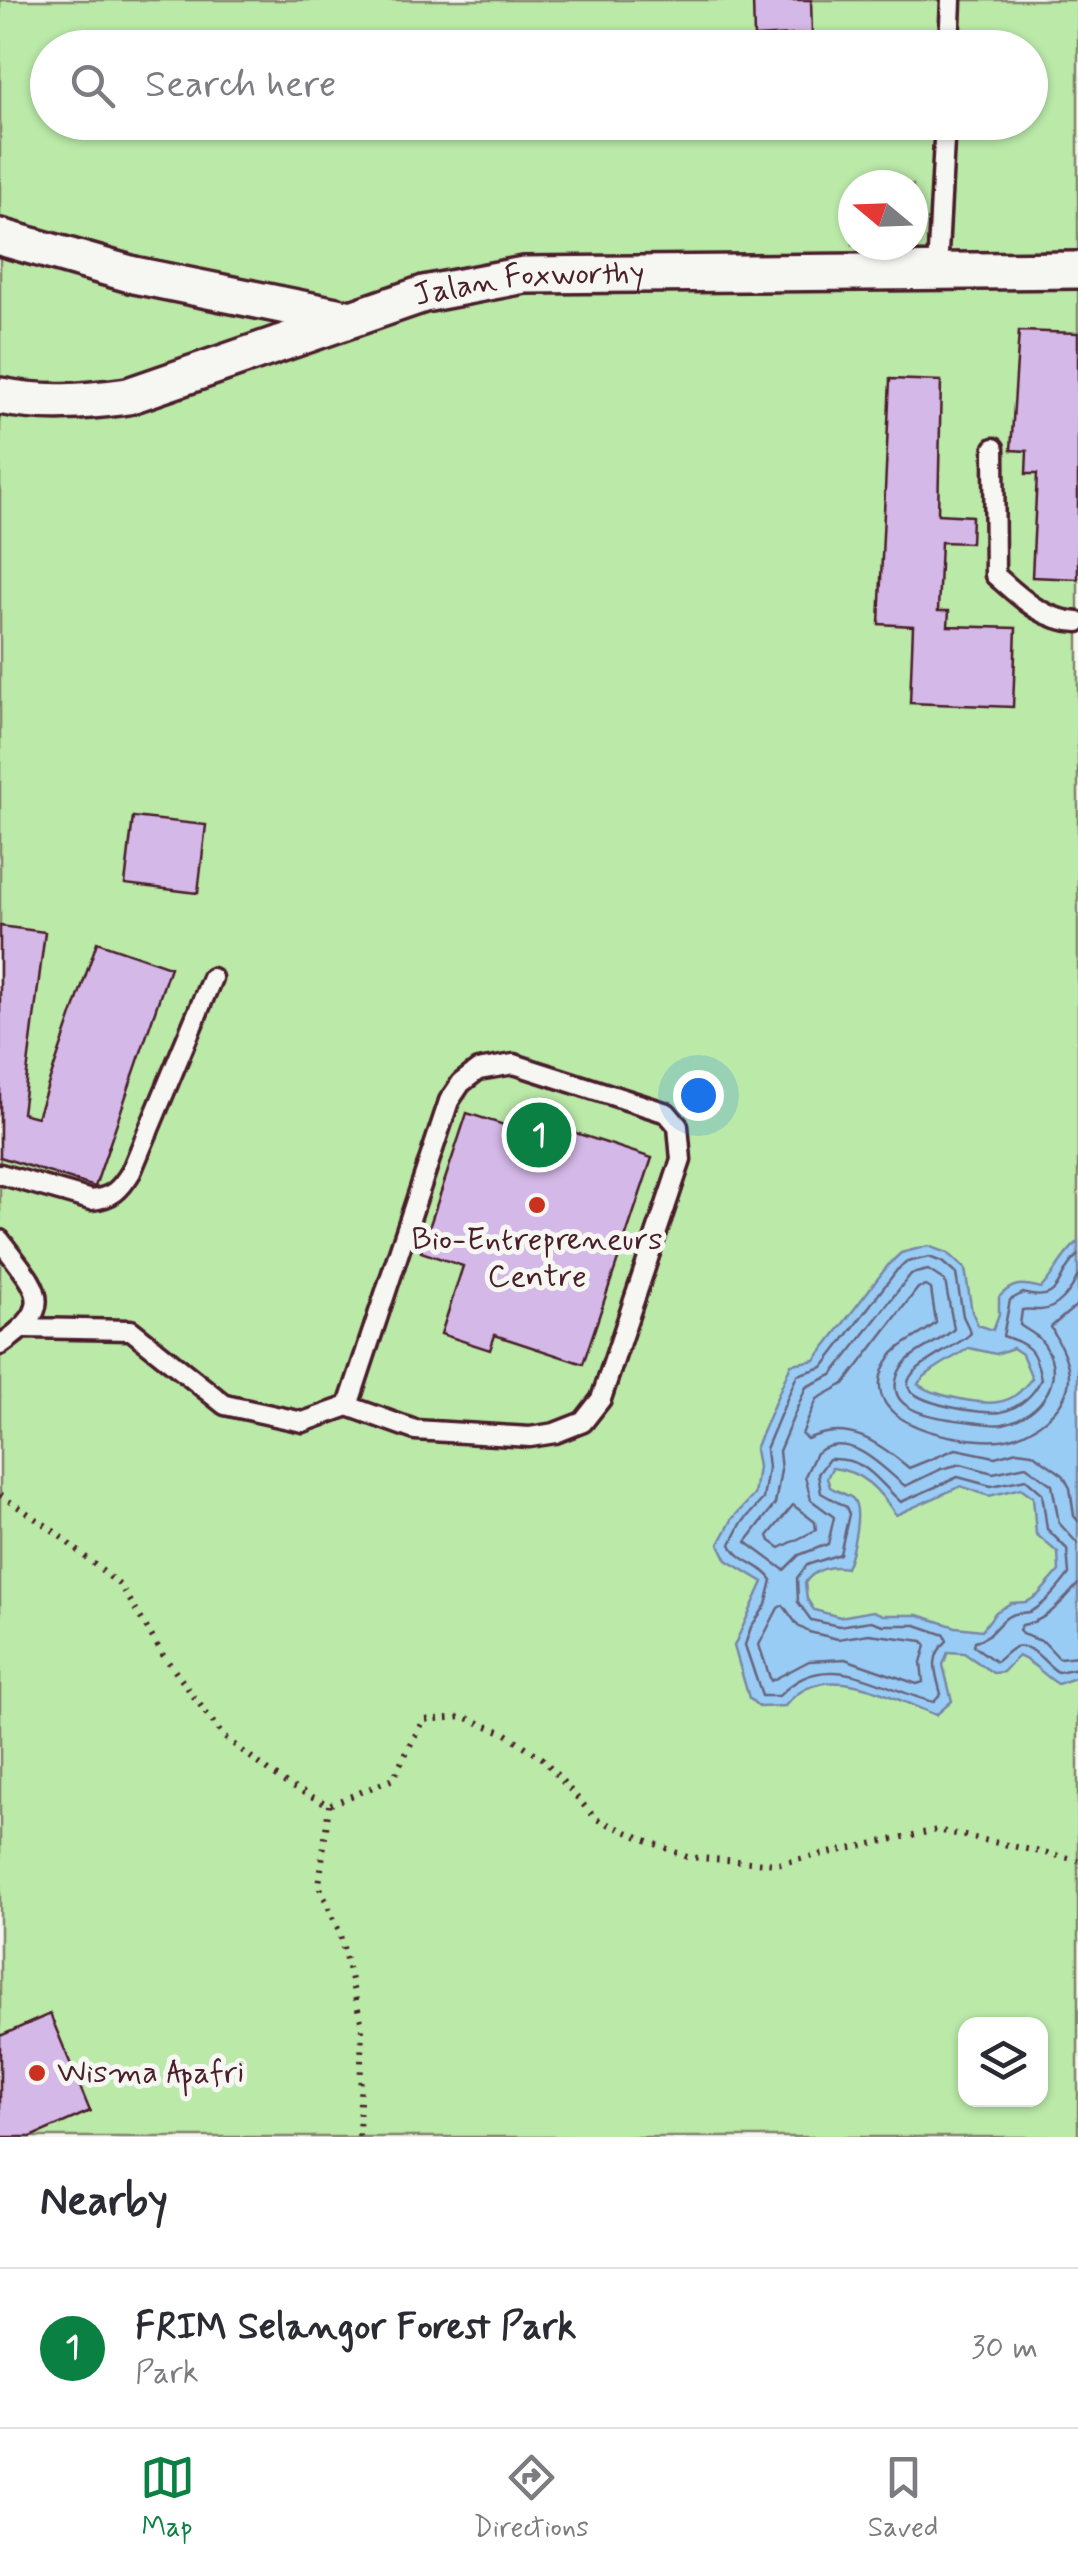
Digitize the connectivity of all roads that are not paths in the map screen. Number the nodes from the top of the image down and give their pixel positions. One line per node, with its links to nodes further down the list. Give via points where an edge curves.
1 (951, 0): 2 (lane)
2 (950, 30)
3 (944, 140): 6 (lane)
4 (0, 237): 7 (street, via 134,276)
5 (1078, 270): 6 (street, Jalan Foxworthy)
6 (937, 271): 7 (street, Jalan Foxworthy, via 524,275 424,294)
7 (352, 319): 8 (street, Jalan Foxworthy, via 128,396 82,402)
8 (0, 396)
9 (994, 448): 10 (lane, via 995,575 1034,610)
10 (1078, 622)
11 (212, 978): 12 (lane, via 120,1190 91,1200)
12 (0, 1174)
13 (0, 1240): 14 (lane, via 34,1288 38,1303)
14 (26, 1328): 15 (lane); 16 (lane, via 131,1330 225,1405 303,1422)
15 (0, 1346)
16 (348, 1406): 16 (lane, via 416,1430 462,1434 530,1437 583,1422 600,1399 681,1160 678,1126 667,1113 514,1064 478,1070 461,1084 449,1101)

